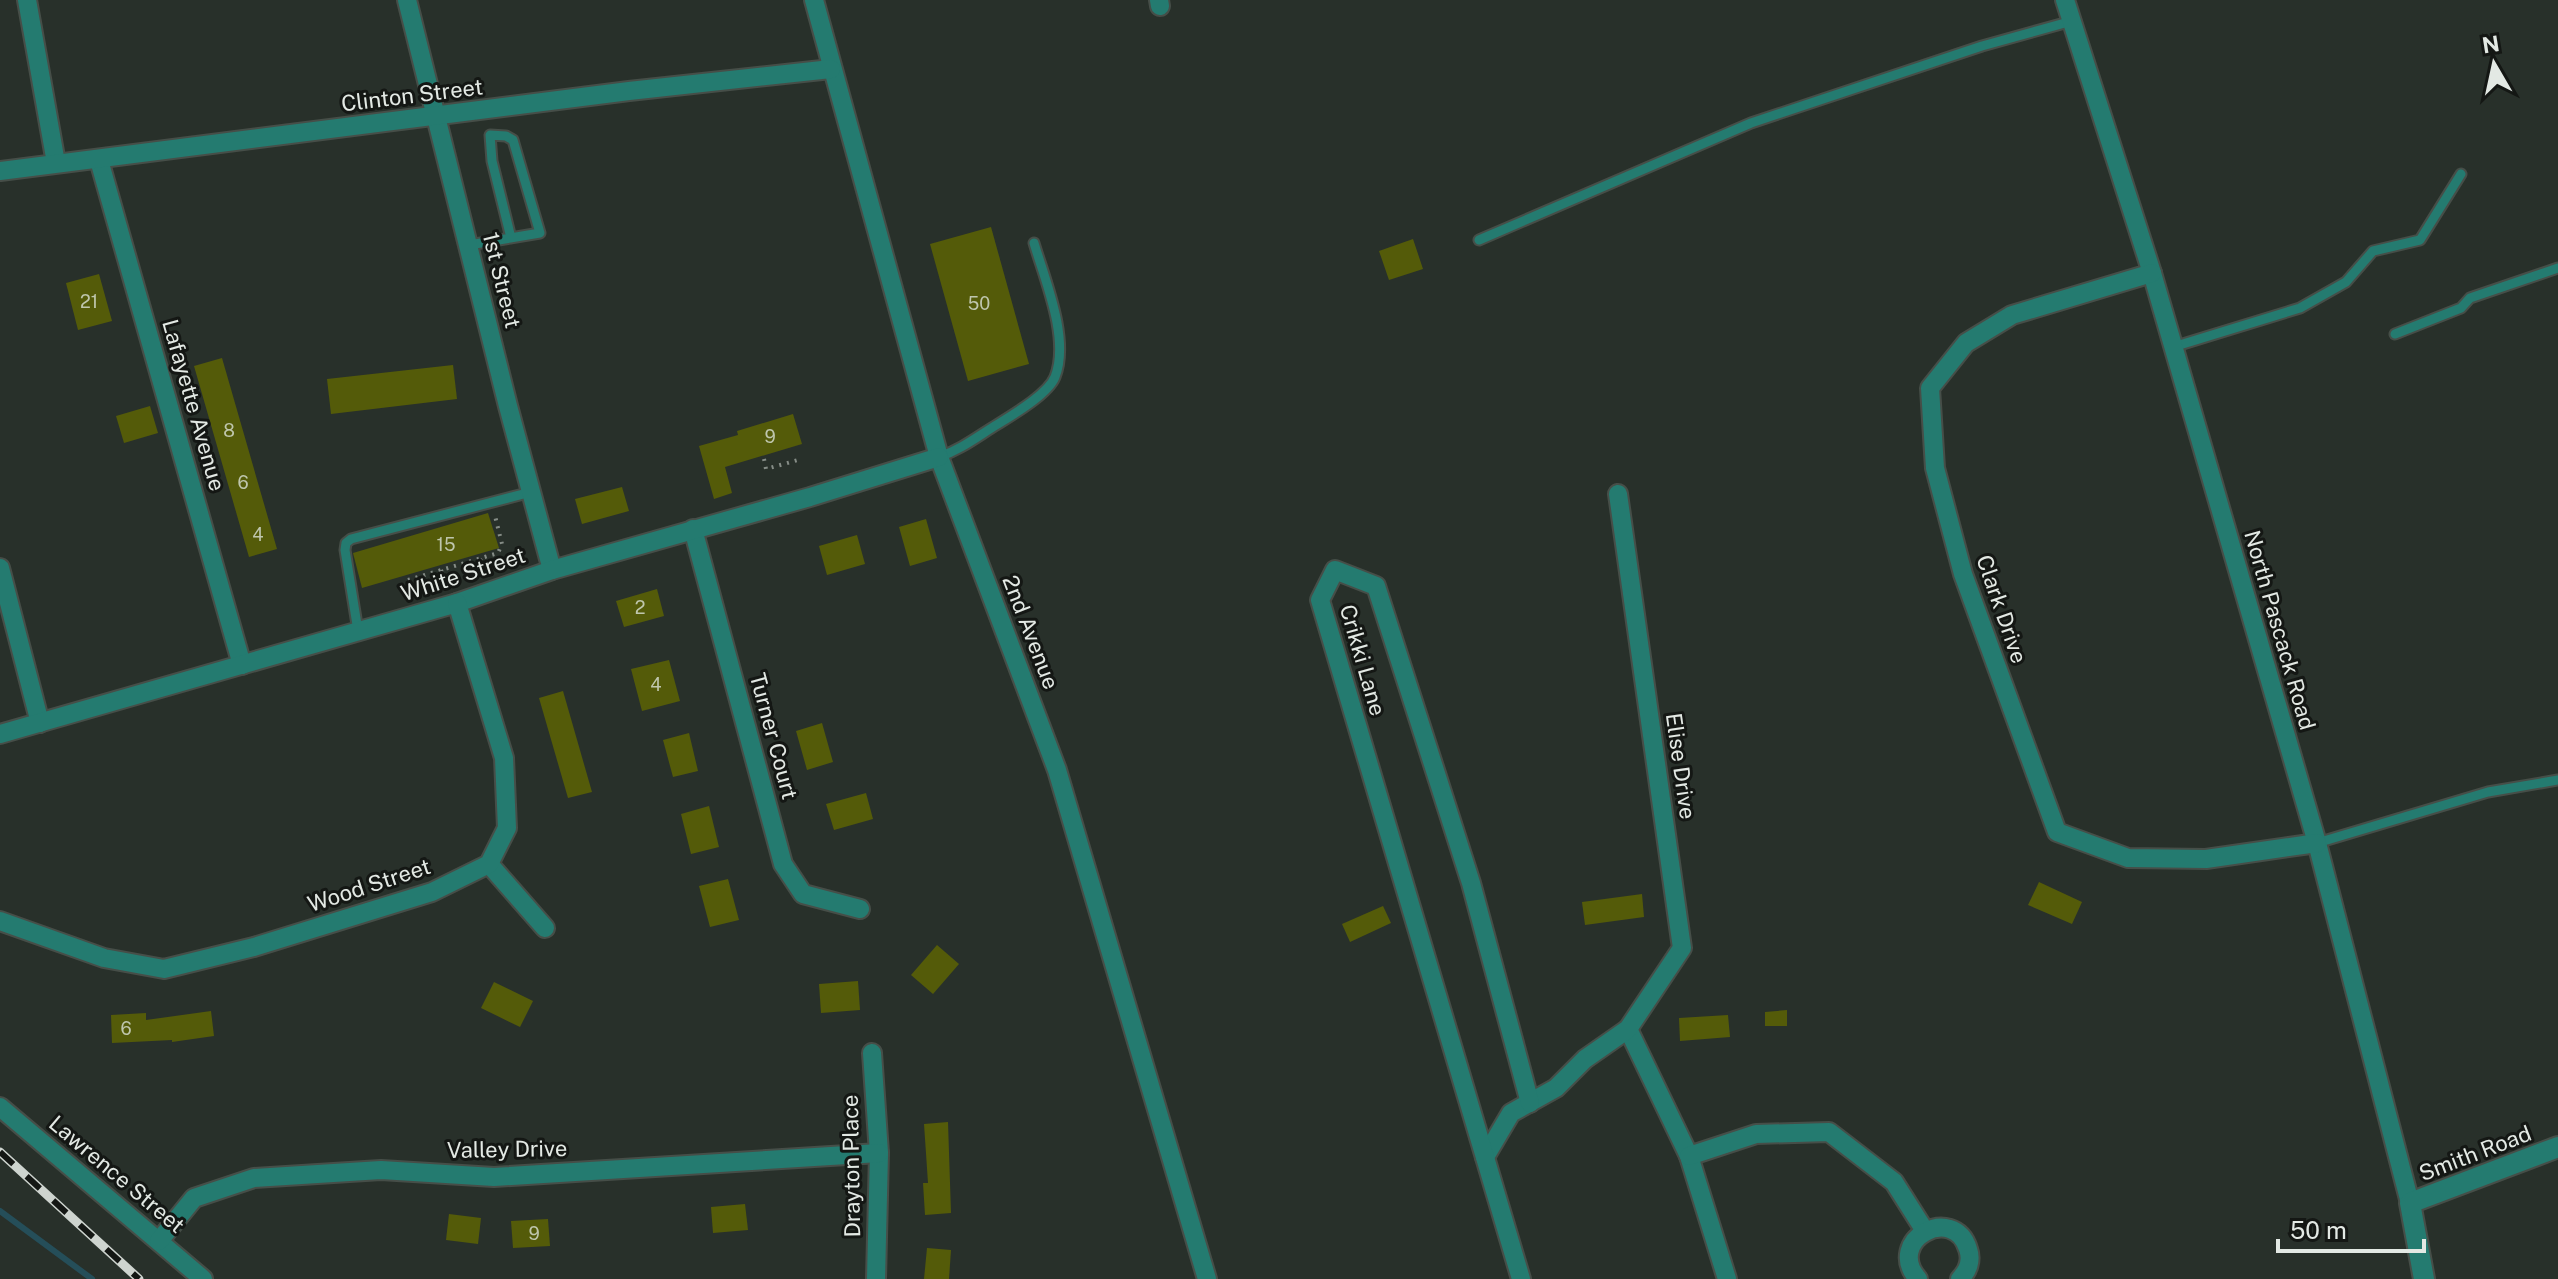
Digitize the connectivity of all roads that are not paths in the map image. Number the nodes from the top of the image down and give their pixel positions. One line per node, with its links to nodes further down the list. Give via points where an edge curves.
1 (27, 0): 9 (street)
2 (407, 0): 7 (street, 1st Street)
3 (814, 0): 6 (street, 2nd Avenue)
4 (2065, 0): 5 (street, North Pascack Road)
5 (2072, 21): 13 (lane, via 1751,123); 17 (street, North Pascack Road)
6 (831, 69): 7 (street, Clinton Street); 20 (street, 2nd Avenue)
7 (438, 116): 8 (street, Clinton Street); 15 (street, 1st Street)
8 (99, 160): 9 (street, Clinton Street); 28 (street, Lafayette Avenue)
9 (56, 163): 10 (street, Clinton Street)
10 (0, 171)
11 (2461, 174): 19 (lane, via 2420,240 2373,251 2346,282 2300,308)
12 (511, 238): 12 (lane, via 540,233 513,140 490,135); 15 (lane)
13 (1479, 240)
14 (1034, 243): 20 (lane, via 1060,346 1055,378 1029,405)
15 (469, 245): 21 (street, 1st Street)
16 (2558, 268): 18 (lane, via 2470,298 2461,308)
17 (2152, 273): 19 (street, North Pascack Road); 32 (street, Clark Drive, via 2012,315 1966,343 1930,388 1935,468 1963,574 2057,832 2128,858 2206,859)
18 (2395, 334)
19 (2173, 347): 32 (street, North Pascack Road)
20 (939, 457): 23 (street, White Street); 50 (street, 2nd Avenue, via 1057,770)
21 (531, 492): 25 (street, 1st Street); 27 (lane, via 346,543)
22 (1618, 494): 37 (street, Elise Drive, via 1682,948)
23 (693, 529): 25 (street, White Street); 34 (street, Turner Court, via 783,864 803,894)
24 (0, 568): 29 (street)
25 (552, 570): 26 (street, White Street)
26 (452, 595): 27 (street, White Street); 33 (street, via 504,758 507,828)
27 (358, 631): 28 (street, White Street)
28 (242, 665): 29 (street, White Street)
29 (40, 723): 30 (street, White Street)
30 (0, 734)
31 (2558, 780): 32 (lane, via 2488,792)
32 (2317, 843): 45 (street, North Pascack Road)
33 (489, 864): 35 (street, Wood Street, via 432,892 164,969 104,958); 36 (street)
34 (860, 909)
35 (0, 921)
36 (545, 928)
37 (1628, 1029): 39 (street, Elise Drive); 43 (street)
38 (872, 1053): 42 (street, Drayton Place)
39 (1530, 1103): 44 (street, Elise Drive, via 1511,1113); 44 (street, Crikki Lane, via 1471,883 1376,586 1335,570 1320,600)
40 (0, 1107): 47 (street, Lawrence Street)
41 (2558, 1147): 45 (street, Smith Road)
42 (879, 1153): 47 (street, Valley Drive, via 494,1177 381,1170 254,1178 194,1198); 49 (street, Drayton Place)
43 (1689, 1156): 46 (street, via 1756,1134 1829,1132 1894,1182); 52 (street)
44 (1485, 1157): 51 (street, Crikki Lane)
45 (2410, 1203): 55 (street, North Pascack Road)
46 (1925, 1231): 53 (street, via 1909,1255); 54 (street, via 1944,1227 1961,1237 1970,1255)
47 (159, 1241): 48 (street, Lawrence Street)
48 (203, 1279)
49 (876, 1279)
50 (1207, 1279)
51 (1521, 1279)
52 (1727, 1279)
53 (1918, 1279)
54 (1960, 1279)
55 (2424, 1279)

